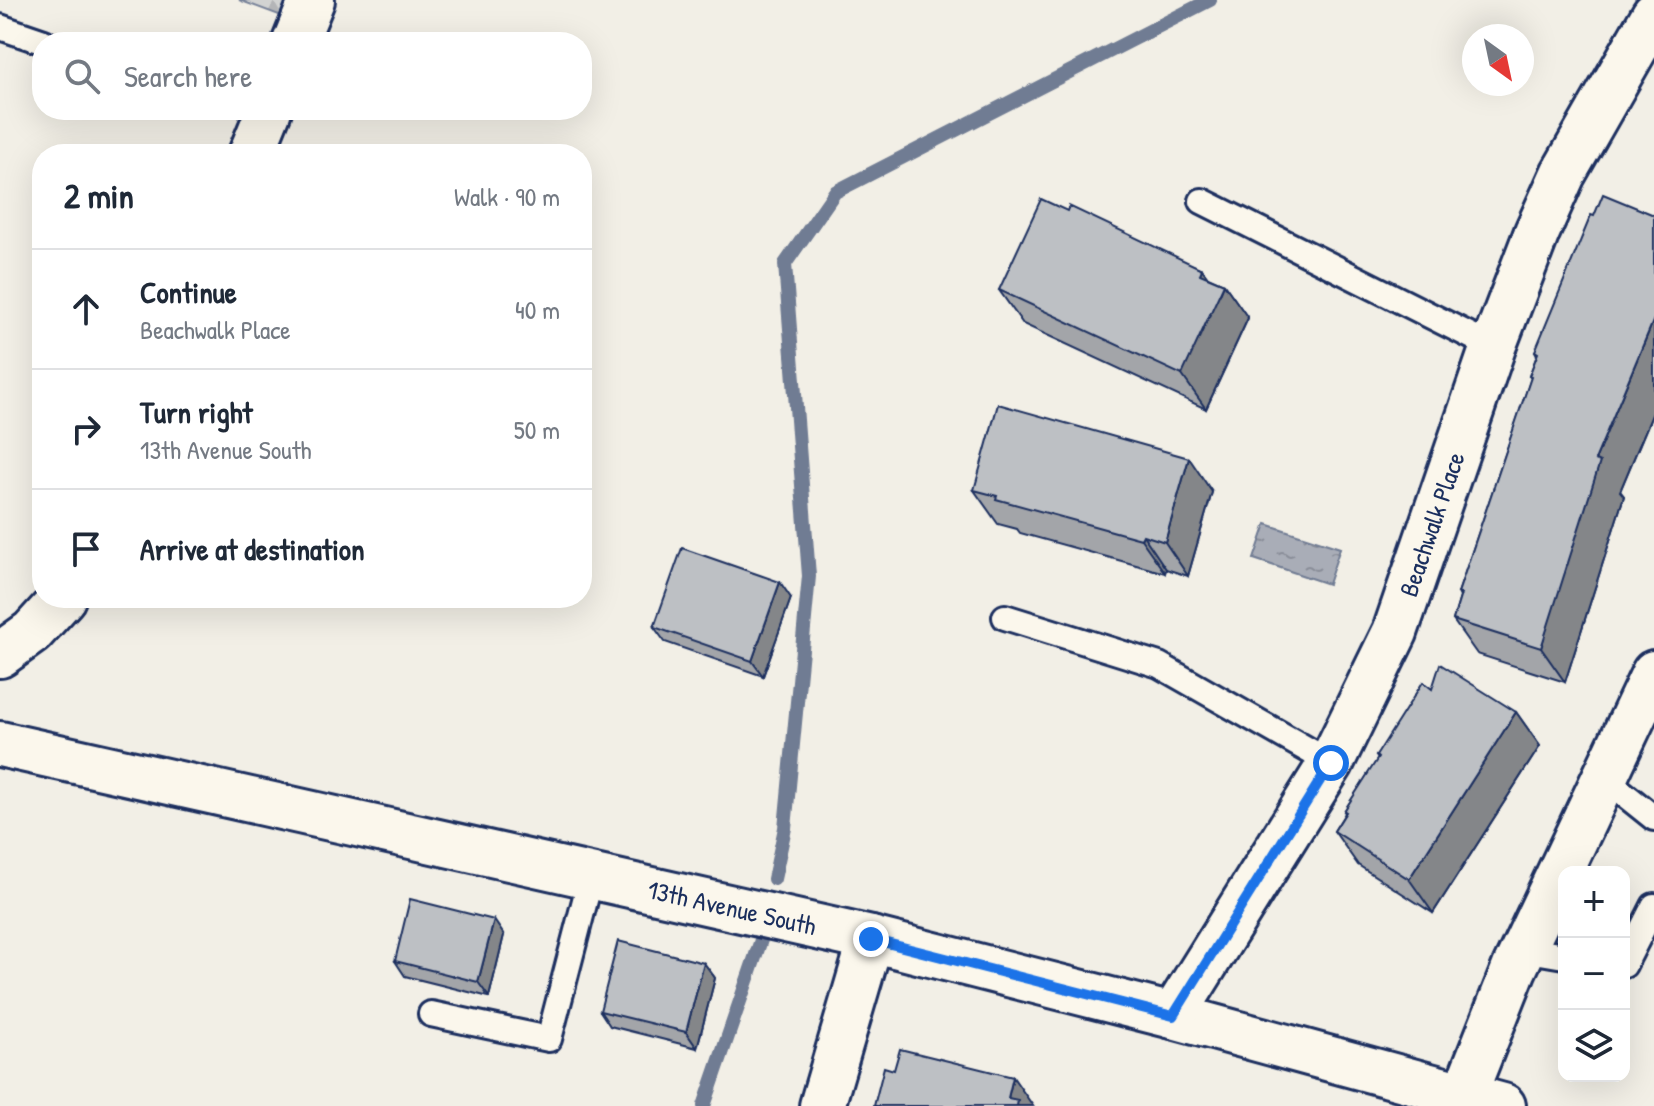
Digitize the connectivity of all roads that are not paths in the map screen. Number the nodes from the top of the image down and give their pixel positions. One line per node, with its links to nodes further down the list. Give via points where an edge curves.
1 (312, 0): 4 (street)
2 (1654, 15): 7 (street, Beachwalk Place, via 1563,174)
3 (0, 27): 5 (lane)
4 (299, 32)
5 (32, 38)
6 (1202, 201): 7 (lane)
7 (1493, 347): 13 (street, Beachwalk Place, via 1395,632)
8 (54, 608): 10 (street)
9 (1005, 617): 13 (lane, via 1159,665)
10 (0, 655)
11 (1654, 673): 14 (street)
12 (0, 744): 16 (street, 13th Avenue South)
13 (1331, 763): 22 (street, Beachwalk Place)
14 (1604, 778): 15 (lane); 19 (street)
15 (1654, 818)
16 (591, 877): 18 (street, 13th Avenue South); 21 (lane, via 549,1039)
17 (1654, 906): 20 (lane)
18 (871, 939): 22 (street, 13th Avenue South); 24 (street)
19 (1544, 952): 23 (street)
20 (1630, 953)
21 (431, 1014)
22 (1173, 1016): 23 (street, 13th Avenue South)
23 (1484, 1101)
24 (822, 1106)

